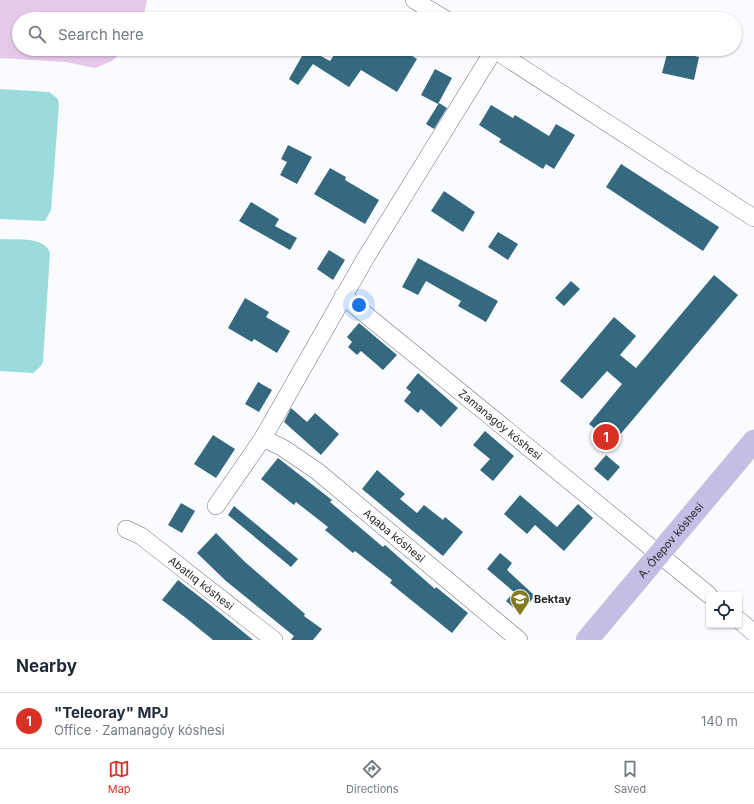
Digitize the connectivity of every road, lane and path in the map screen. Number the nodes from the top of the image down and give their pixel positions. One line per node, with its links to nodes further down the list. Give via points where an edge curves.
1 (414, 0): 2 (street)
2 (434, 12)
3 (490, 56): 6 (street)
4 (505, 56): 5 (street)
5 (754, 218)
6 (343, 296): 7 (street); 11 (street, Zamanagóy kóshesi)
7 (263, 438): 9 (street); 16 (street, Aqaba kóshesi, via 317,471)
8 (754, 441): 11 (main road, A. Ótepov kóshesi)
9 (216, 506)
10 (126, 529): 15 (street, Abatlıq kóshesi, via 142,536)
11 (659, 552): 12 (street, Zamanagóy kóshesi); 17 (main road, A. Ótepov kóshesi)
12 (706, 592)
13 (742, 623): 14 (street)
14 (754, 633)
15 (274, 640)
16 (520, 640)
17 (586, 640)

